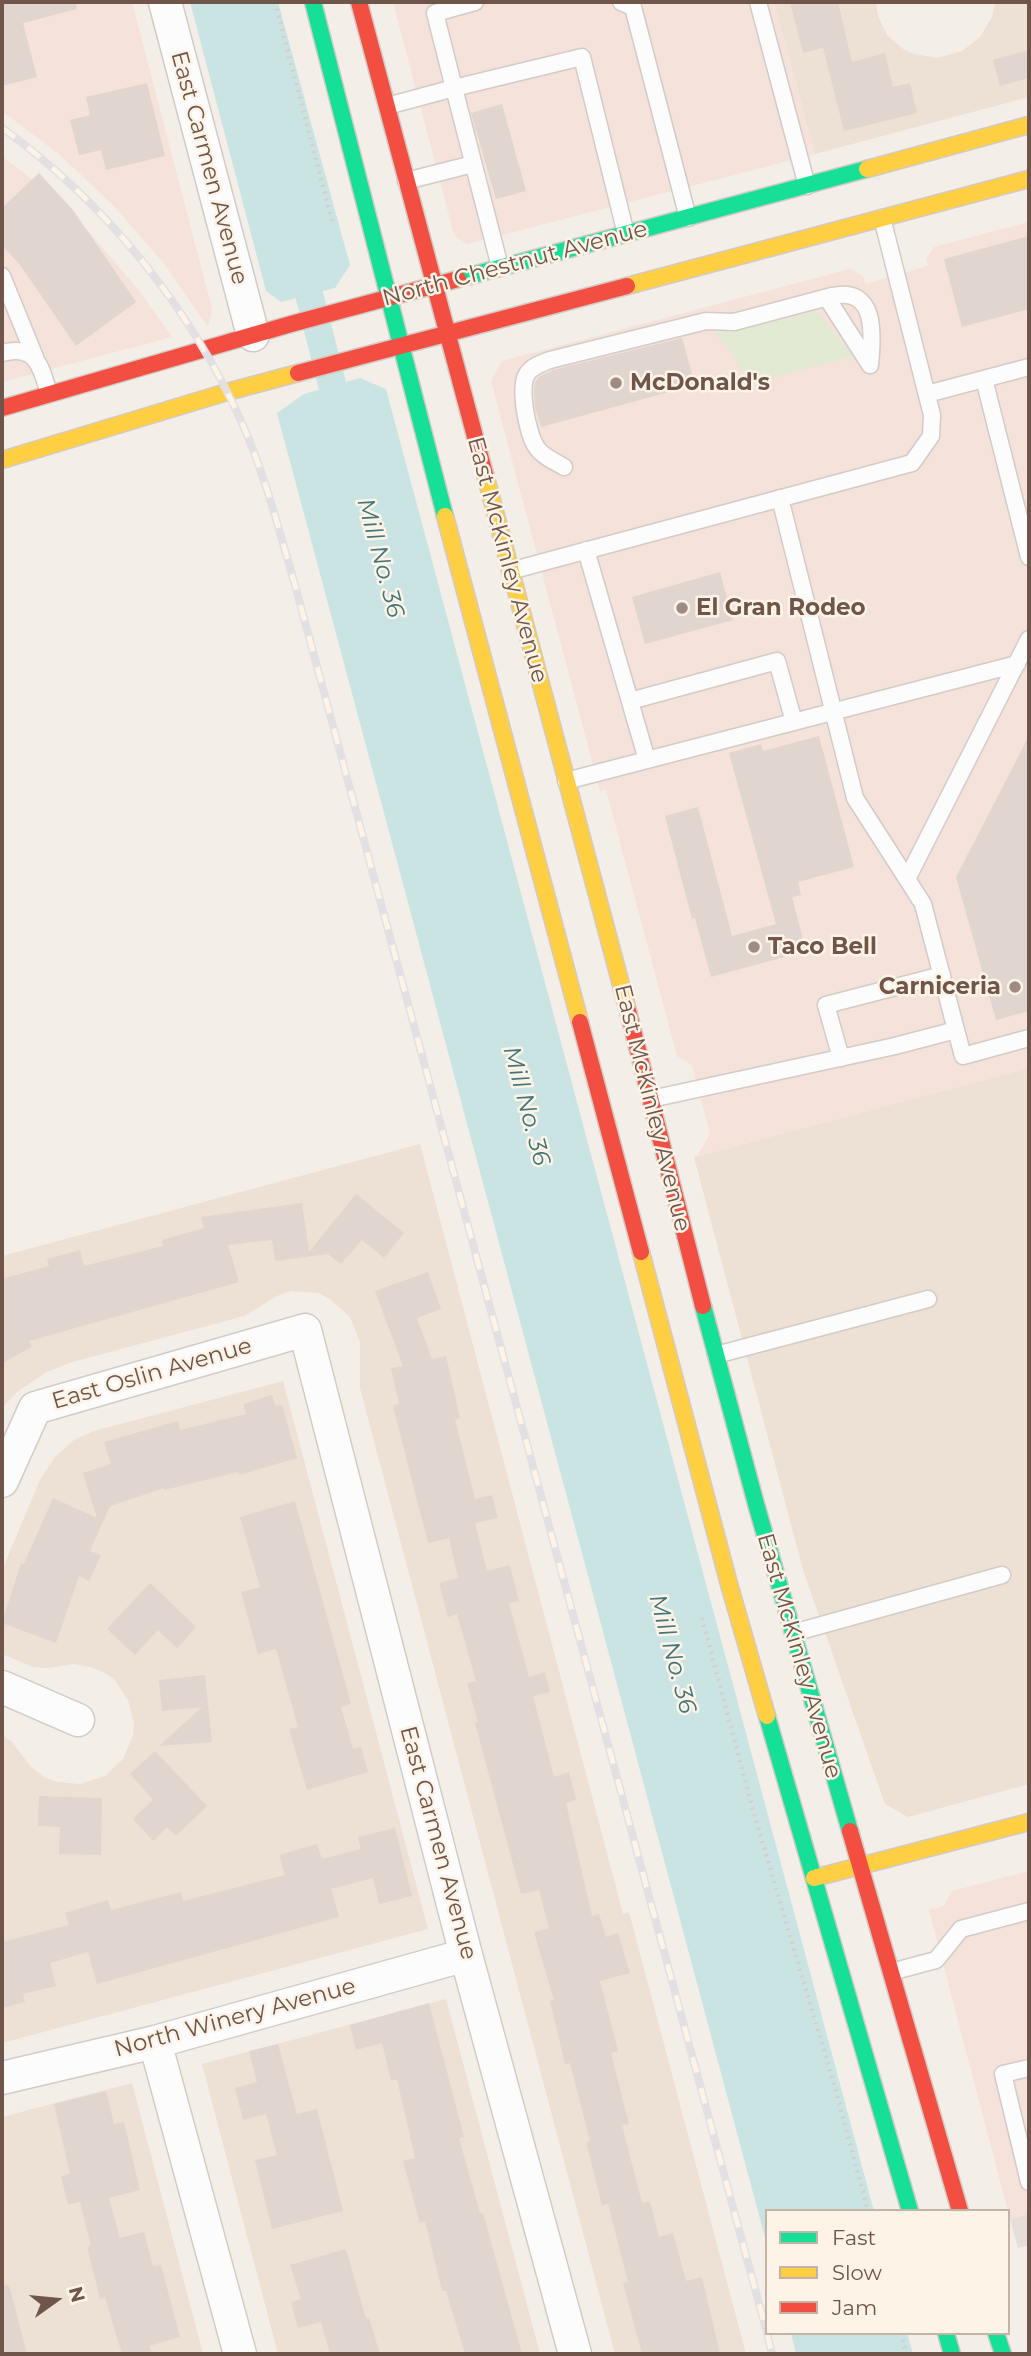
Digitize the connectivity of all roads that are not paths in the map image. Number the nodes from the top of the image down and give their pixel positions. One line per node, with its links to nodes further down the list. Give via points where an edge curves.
1 (165, 2): 24 (street, East Carmen Avenue)
2 (313, 2): 21 (main road, East McKinley Avenue)
3 (359, 2): 8 (main road, East McKinley Avenue)
4 (475, 2): 7 (lane, via 435,13)
5 (621, 2): 15 (lane, via 633,7)
6 (758, 2): 13 (lane)
7 (454, 88): 8 (lane); 10 (lane); 17 (lane, via 582,57)
8 (387, 106): 12 (main road, East McKinley Avenue)
9 (1029, 125): 13 (main road, North Chestnut Avenue)
10 (473, 164): 12 (lane); 18 (lane)
11 (1029, 180): 16 (main road)
12 (406, 181): 20 (main road, East McKinley Avenue)
13 (807, 186): 15 (main road, North Chestnut Avenue)
14 (892, 198): 16 (main road)
15 (688, 218): 17 (main road, North Chestnut Avenue)
16 (883, 218): 23 (main road); 32 (lane)
17 (626, 234): 18 (main road, North Chestnut Avenue)
18 (500, 267): 20 (main road, North Chestnut Avenue)
19 (2, 276): 27 (lane)
20 (434, 285): 21 (main road, North Chestnut Avenue); 23 (main road, East McKinley Avenue)
21 (388, 298): 24 (main road, North Chestnut Avenue, via 291,324); 25 (main road, East McKinley Avenue)
22 (827, 298): 22 (lane, via 853,296 866,309 871,320 870,365); 36 (lane, via 734,322 706,321 537,365 527,373 523,387 527,420 537,449)
23 (447, 333): 25 (main road); 40 (main road, East McKinley Avenue)
24 (245, 346): 31 (main road, North Chestnut Avenue)
25 (401, 346): 33 (main road); 43 (main road, East McKinley Avenue)
26 (2, 353): 27 (lane, via 15,350)
27 (35, 357): 31 (lane)
28 (1029, 367): 30 (lane)
29 (220, 379): 33 (main road)
30 (985, 379): 32 (lane); 39 (lane)
31 (49, 394): 34 (main road, North Chestnut Avenue)
32 (927, 394): 37 (lane, via 931,436 912,463)
33 (203, 400): 35 (main road)
34 (2, 408)
35 (2, 460)
36 (564, 467)
37 (780, 498): 38 (lane); 45 (lane)
38 (586, 550): 40 (lane); 44 (lane)
39 (1029, 557)
40 (510, 571): 49 (main road, East McKinley Avenue)
41 (1029, 639): 42 (lane)
42 (1017, 664): 45 (lane); 50 (lane)
43 (491, 683): 47 (main road); 67 (main road, East McKinley Avenue, via 729,1584)
44 (630, 701): 46 (lane, via 777,661); 48 (lane)
45 (832, 712): 46 (lane); 50 (lane, via 855,798)
46 (794, 722): 48 (lane)
47 (524, 752)
48 (647, 760): 49 (lane)
49 (566, 781): 56 (main road, East McKinley Avenue)
50 (907, 879): 51 (lane, via 923,904)
51 (942, 975): 52 (lane); 54 (lane, via 826,1005)
52 (956, 1030): 53 (lane, via 963,1056); 54 (lane)
53 (1029, 1038)
54 (841, 1058): 56 (lane)
55 (632, 1091): 56 (main road)
56 (651, 1099): 59 (main road, East McKinley Avenue)
57 (928, 1299): 59 (lane)
58 (305, 1330): 60 (street, East Oslin Avenue, via 35,1408); 69 (street, East Carmen Avenue)
59 (716, 1355): 62 (main road, East McKinley Avenue)
60 (2, 1481)
61 (1002, 1575): 62 (lane)
62 (793, 1633): 66 (main road, East McKinley Avenue)
63 (2, 1687): 64 (street)
64 (78, 1720)
65 (1029, 1822): 66 (main road)
66 (859, 1866): 67 (main road); 70 (main road, East McKinley Avenue)
67 (814, 1878): 75 (main road, East McKinley Avenue)
68 (1029, 1910): 70 (lane, via 961,1929 936,1960)
69 (466, 1955): 71 (street, North Winery Avenue); 80 (street, East Carmen Avenue)
70 (891, 1972): 76 (main road, East McKinley Avenue)
71 (155, 2042): 73 (street, North Winery Avenue); 79 (street)
72 (1029, 2068): 74 (lane, via 1003,2074)
73 (2, 2078)
74 (1029, 2182)
75 (909, 2209)
76 (959, 2209)
77 (947, 2335): 81 (main road)
78 (997, 2335): 82 (main road)
79 (240, 2354)
80 (575, 2354)
81 (952, 2354)
82 (1003, 2354)

